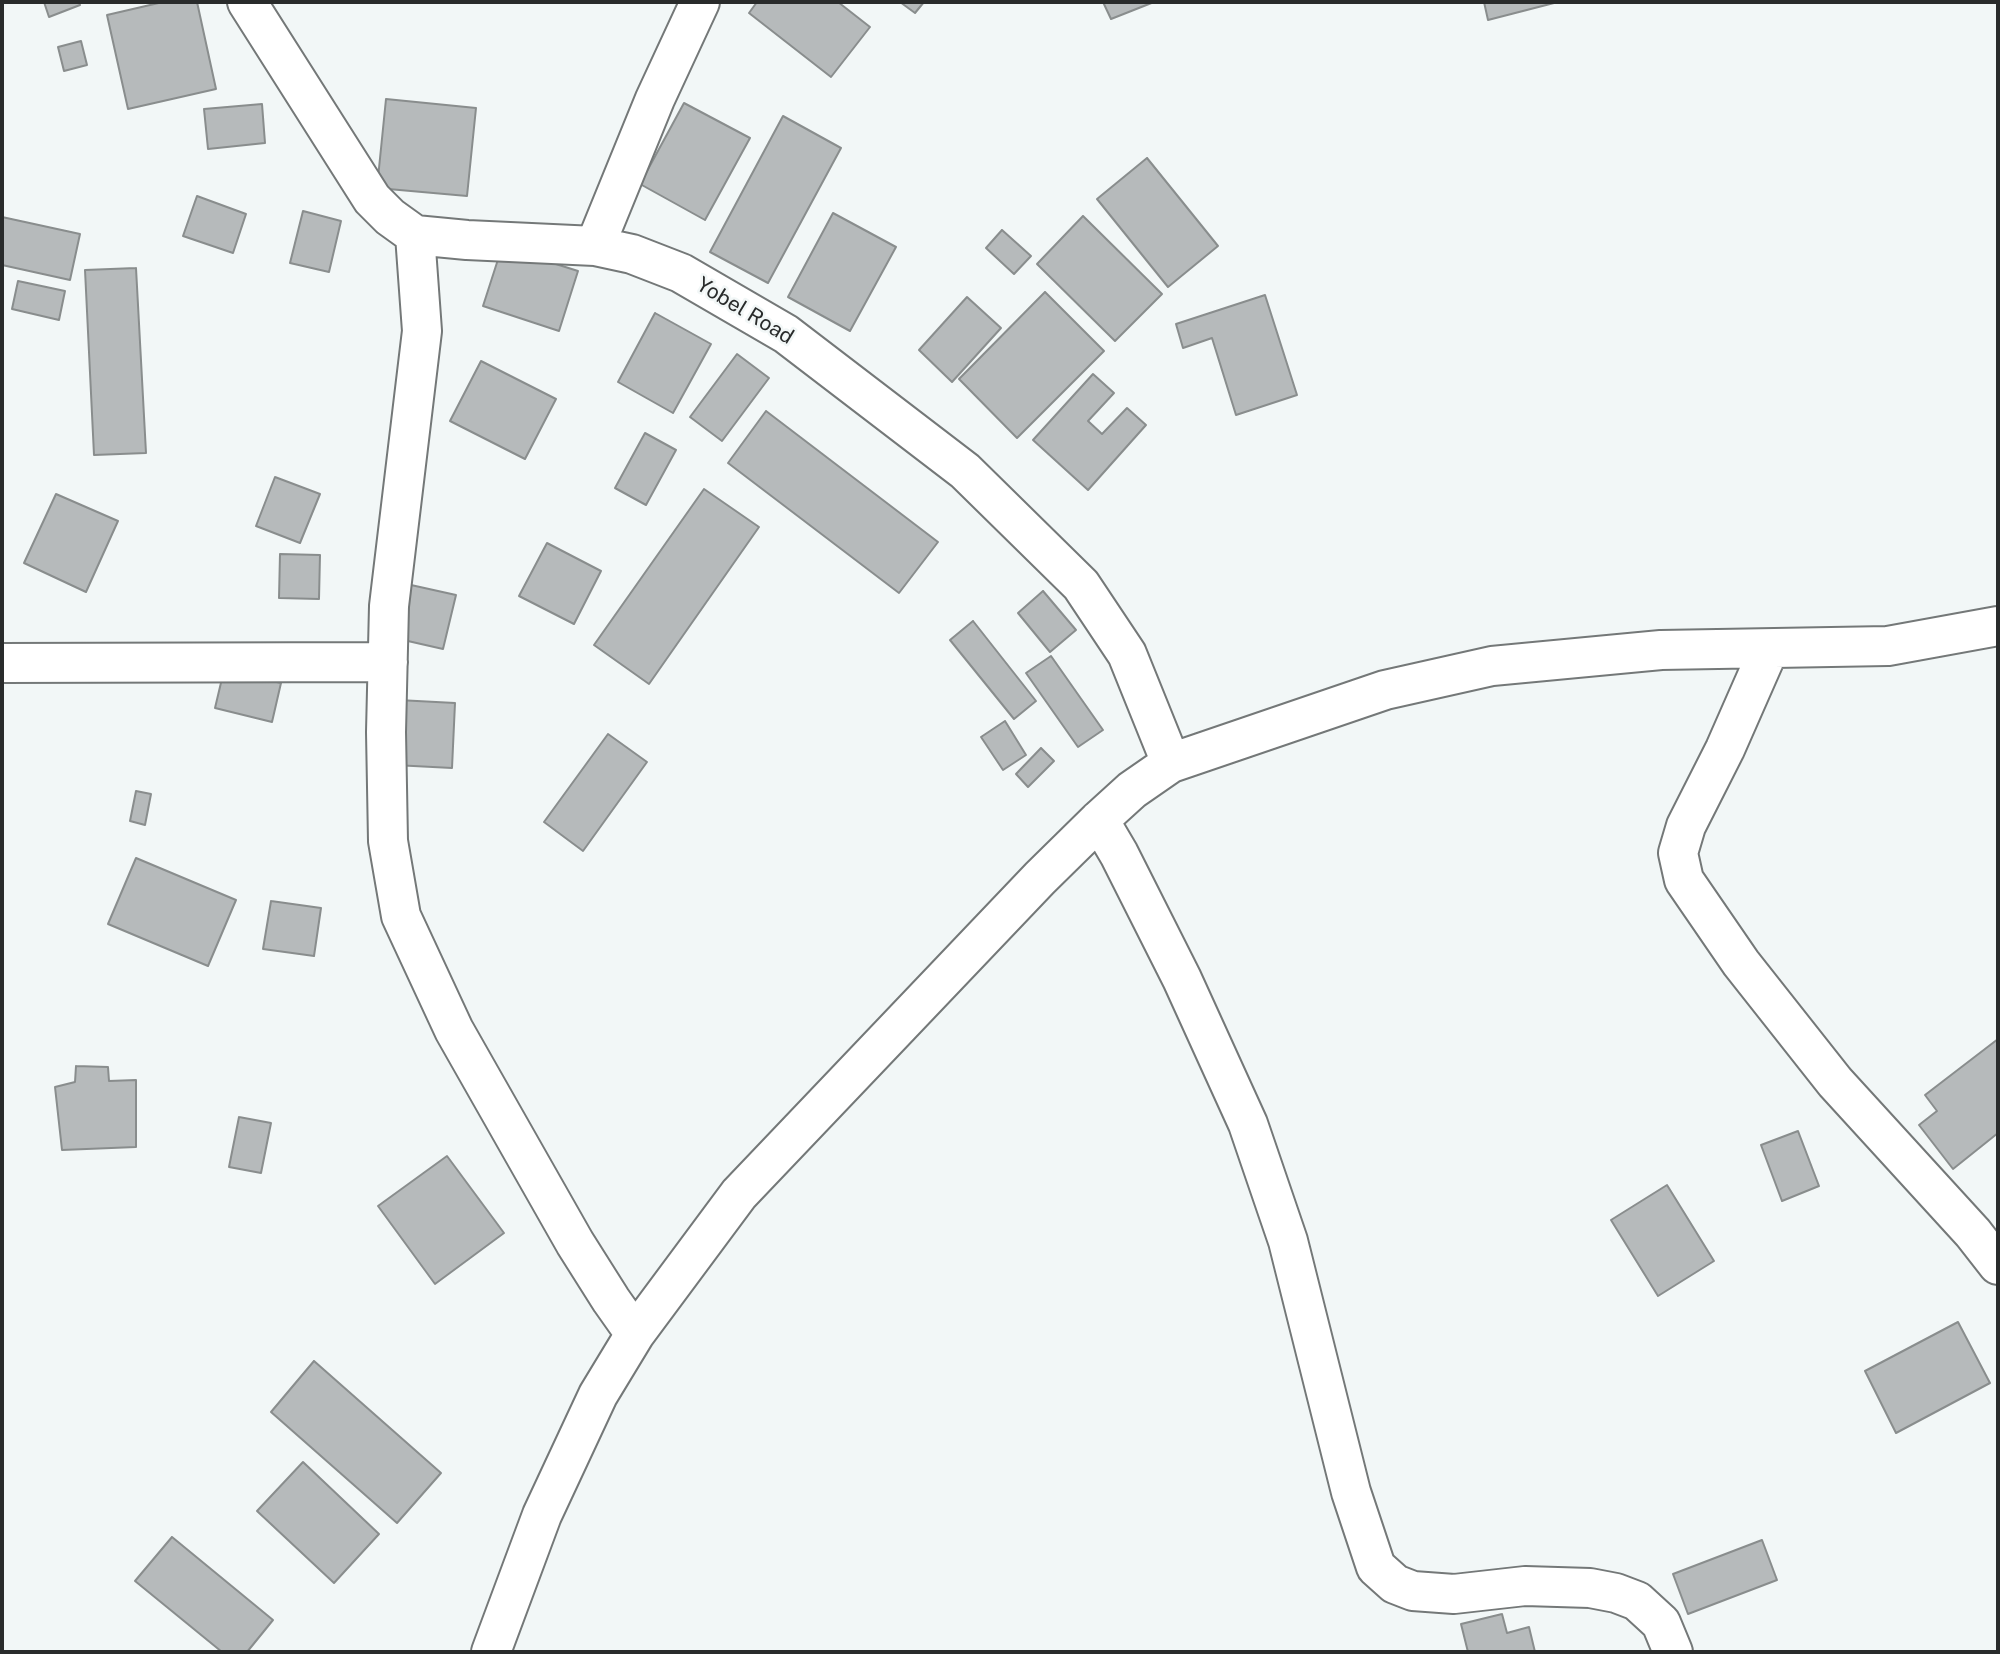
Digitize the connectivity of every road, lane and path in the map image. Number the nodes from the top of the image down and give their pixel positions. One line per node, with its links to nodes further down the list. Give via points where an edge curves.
1 (247, 2): 3 (street, via 372,199)
2 (701, 2): 4 (street, via 654,99)
3 (415, 235): 4 (street, Yobel Road); 7 (street, via 422,331 389,607)
4 (595, 246): 9 (street, Yobel Road, via 681,273 786,334 965,471 1081,585 1127,654)
5 (1998, 626): 6 (street, via 1888,646)
6 (1769, 649): 9 (street, via 1621,652 1492,666 1385,690); 11 (street, via 1686,826 1678,853 1684,880 1835,1082)
7 (388, 662): 8 (street); 12 (street, via 388,841 401,916 454,1030 575,1243)
8 (2, 663)
9 (1171, 763): 10 (street)
10 (1099, 820): 12 (street, via 739,1194); 14 (street, via 1182,979 1248,1124 1288,1241 1348,1479 1376,1567 1395,1584 1413,1591 1454,1594 1525,1586 1616,1593 1637,1601 1661,1623)
11 (1998, 1265)
12 (635, 1334): 13 (street, via 598,1395 542,1515)
13 (491, 1652)
14 (1672, 1652)

